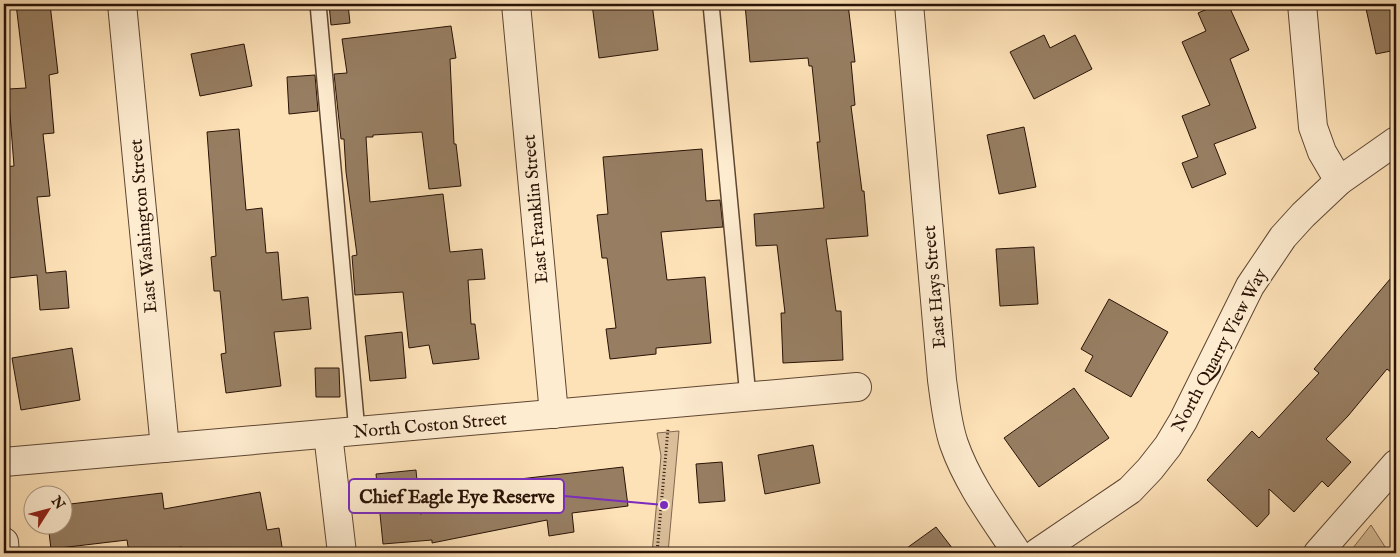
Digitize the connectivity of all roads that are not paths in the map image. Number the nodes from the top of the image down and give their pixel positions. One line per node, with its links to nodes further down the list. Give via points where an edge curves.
1 (122, 4): 14 (street, East Washington Street)
2 (318, 4): 12 (lane)
3 (516, 4): 11 (street, East Franklin Street)
4 (711, 4): 10 (lane)
5 (909, 4): 20 (street, East Hays Street, via 946,409 953,443 968,478)
6 (1302, 4): 8 (street, via 1313,127 1322,152)
7 (1396, 141): 8 (street, North Quarry View Way)
8 (1339, 181): 21 (street, North Quarry View Way, via 1303,215 1265,262 1183,421 1150,469 1130,490)
9 (857, 387): 10 (street, North Coston Street)
10 (748, 397): 11 (street, North Coston Street)
11 (554, 414): 12 (street, North Coston Street)
12 (357, 431): 13 (street, North Coston Street)
13 (328, 434): 14 (street, North Coston Street); 19 (street)
14 (165, 448): 15 (street, North Coston Street)
15 (4, 462)
16 (1396, 464): 22 (street)
17 (4, 542): 18 (street)
18 (5, 553)
19 (342, 553)
20 (1017, 553)
21 (1036, 553)
22 (1318, 553)

